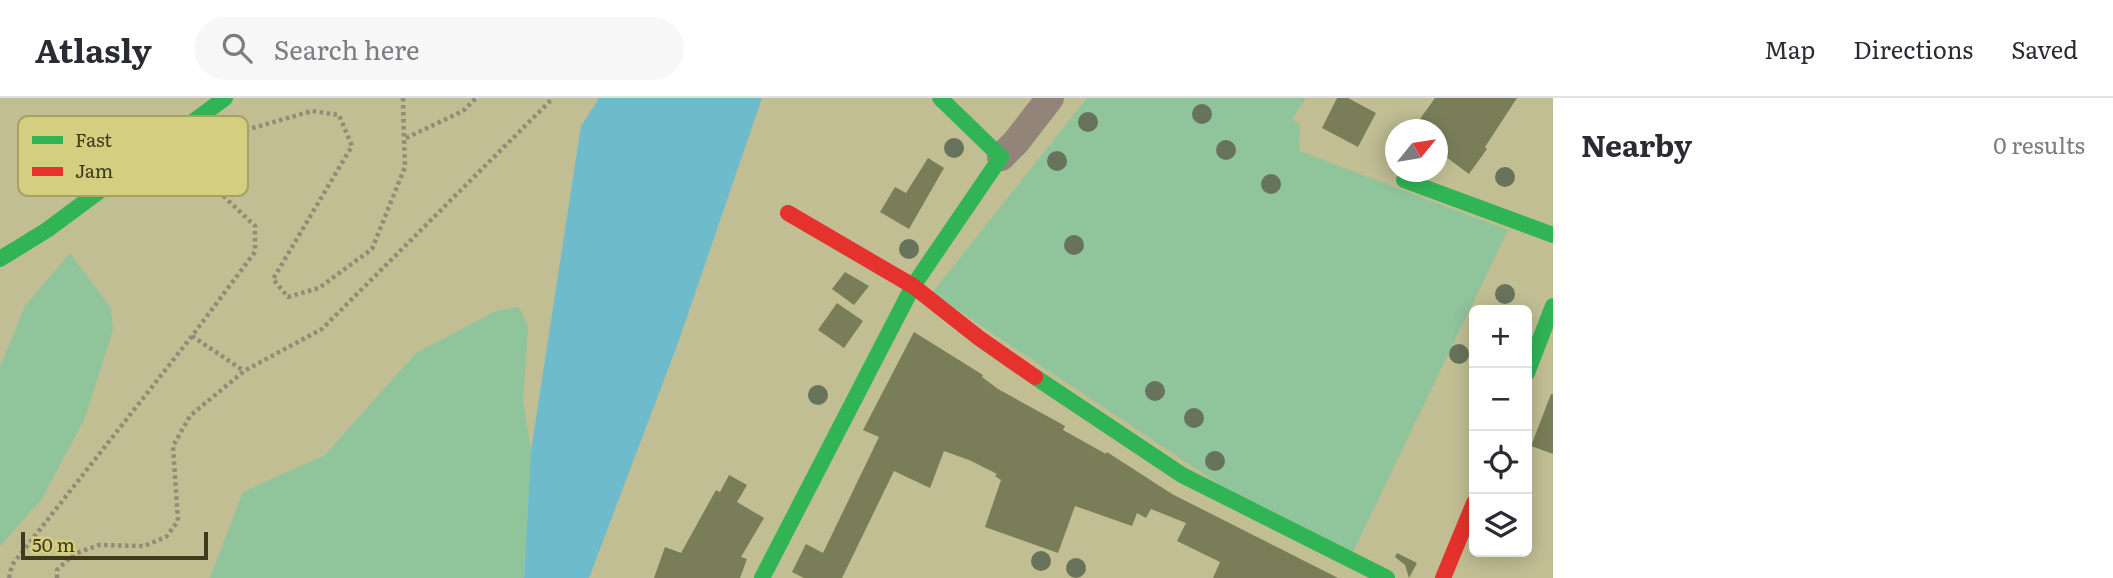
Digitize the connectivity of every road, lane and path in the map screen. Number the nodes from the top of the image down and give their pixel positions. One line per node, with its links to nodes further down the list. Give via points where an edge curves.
1 (225, 98): 7 (street)
2 (403, 98): 9 (path)
3 (476, 98): 9 (path, via 463,111)
4 (553, 98): 21 (path, via 323,328)
5 (940, 98): 10 (street)
6 (1050, 98): 10 (street)
7 (201, 116)
8 (248, 129): 9 (path, via 312,111 339,115 352,146 273,279 288,296 319,288 372,249 405,167)
9 (404, 139)
10 (1001, 156): 17 (street)
11 (1409, 182): 15 (street)
12 (93, 196): 16 (street)
13 (224, 196): 19 (path, via 256,226 255,252)
14 (788, 213): 17 (street)
15 (1553, 235)
16 (0, 259)
17 (913, 286): 25 (street); 26 (street, via 979,338 1182,475)
18 (1553, 306): 20 (street)
19 (192, 336): 21 (path); 23 (path, via 12,565)
20 (1529, 368)
21 (244, 371): 24 (path, via 190,416 173,446 178,521 166,537 144,546 99,545 74,554 57,570)
22 (1469, 515): 27 (street)
23 (9, 578)
24 (57, 578)
25 (762, 578)
26 (1387, 578)
27 (1443, 578)

